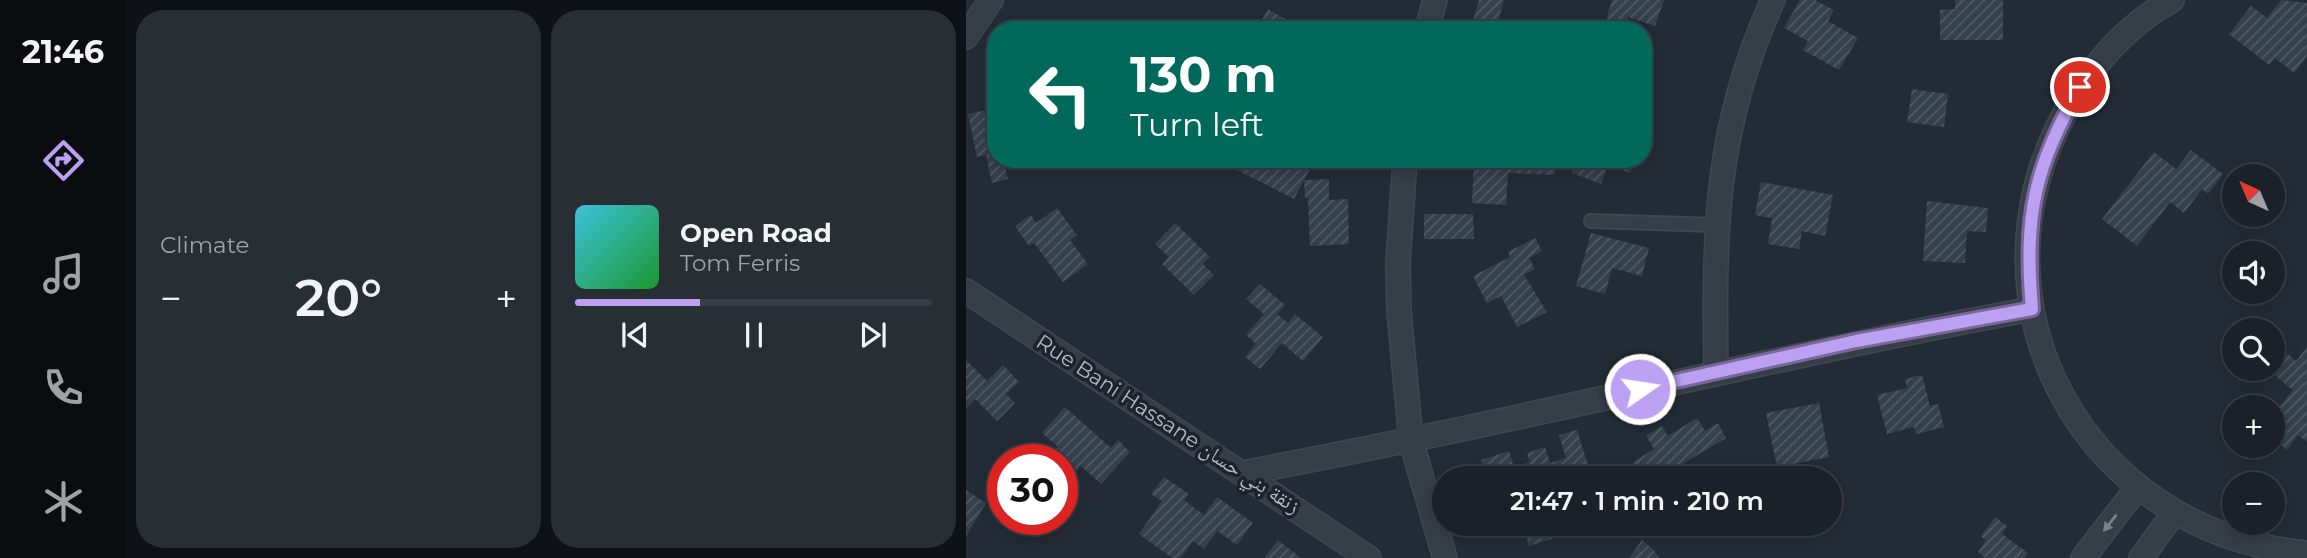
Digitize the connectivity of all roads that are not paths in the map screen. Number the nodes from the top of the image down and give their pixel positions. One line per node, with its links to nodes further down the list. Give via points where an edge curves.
1 (991, 0): 6 (street)
2 (1435, 0): 5 (street)
3 (1773, 0): 9 (street, via 1734,109)
4 (2172, 0): 11 (street, via 2117,42 2080,87 2051,138 2034,193 2027,251)
5 (1429, 21)
6 (966, 37)
7 (1404, 168): 13 (street, via 1399,311)
8 (1591, 221): 9 (lane)
9 (1716, 225): 12 (street)
10 (966, 291): 14 (street, Rue Bani Hassane زنقة بني حسان)
11 (2032, 309): 12 (street); 15 (street, via 2058,390 2106,459)
12 (1716, 371): 13 (street)
13 (1411, 442): 14 (street); 19 (street)
14 (1242, 473): 18 (street, Rue Bani Hassane زنقة بني حسان)
15 (2137, 488): 16 (street); 20 (street, one-way to 20)
16 (2174, 513): 17 (street, via 2221,536 2272,550); 21 (street)
17 (2307, 553)
18 (1369, 558)
19 (1445, 558)
20 (2083, 558)
21 (2141, 558)

